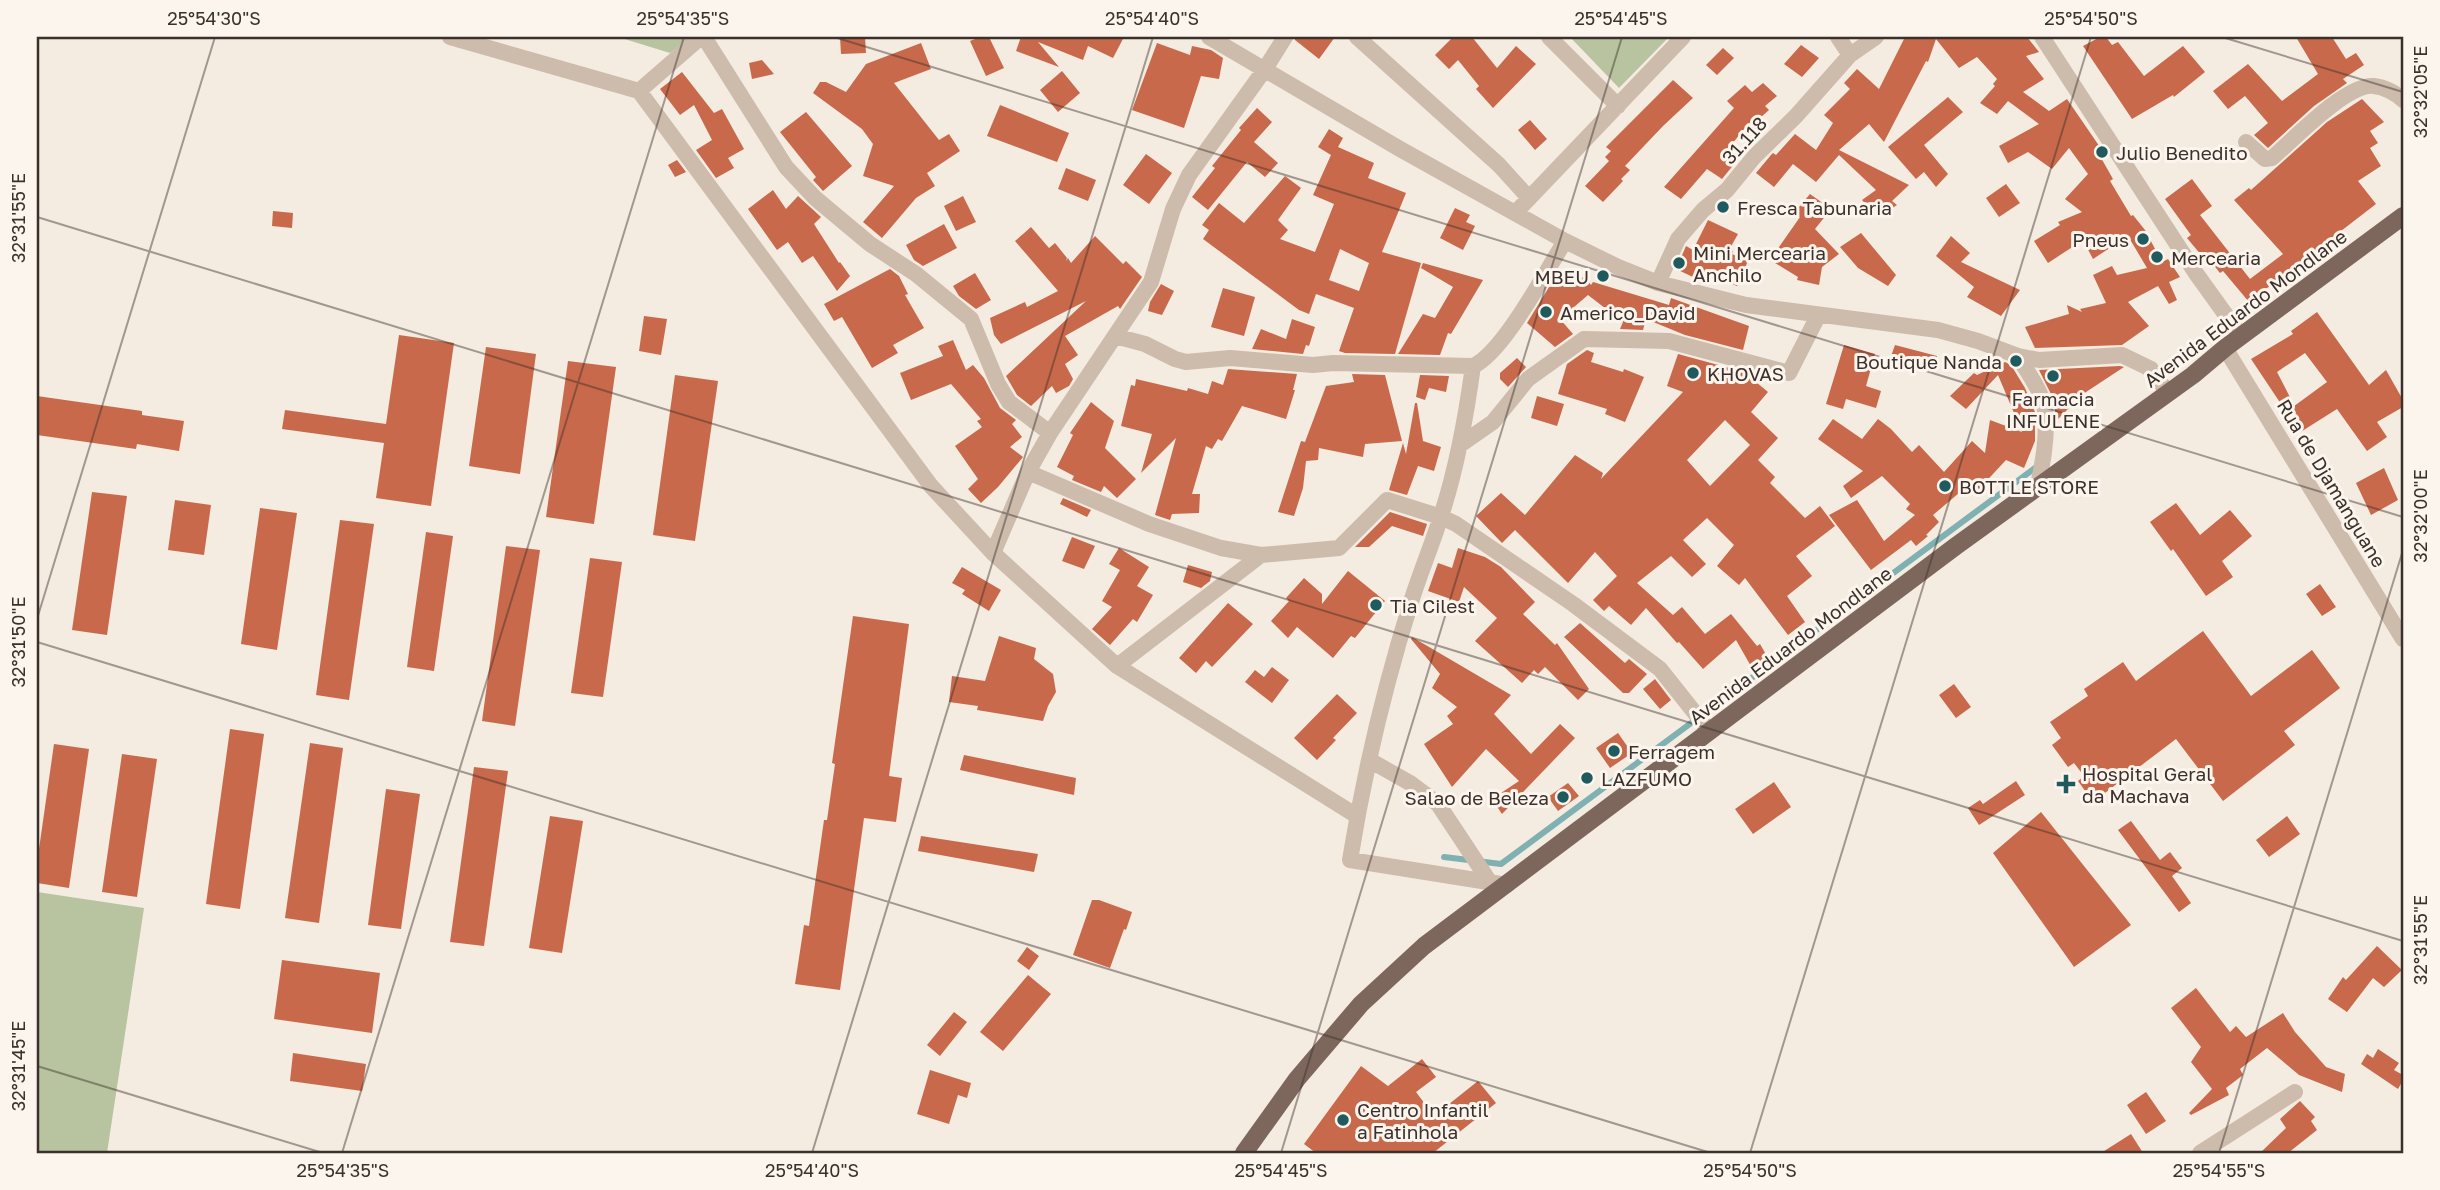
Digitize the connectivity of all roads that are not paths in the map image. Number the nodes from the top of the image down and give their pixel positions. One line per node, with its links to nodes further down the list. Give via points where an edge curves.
1 (450, 37): 13 (street)
2 (702, 37): 13 (street); 29 (street, via 786,167 870,244 971,319 1009,402)
3 (1209, 37): 12 (street)
4 (1285, 37): 12 (street)
5 (1357, 37): 17 (street, via 1499,165)
6 (1549, 37): 15 (street)
7 (1683, 37): 15 (street)
8 (1838, 37): 11 (street)
9 (1876, 37): 11 (street, 31.118)
10 (2043, 37): 24 (street)
11 (1850, 55): 21 (street, 31.118, via 1678,239)
12 (1265, 69): 18 (street); 23 (street, via 1189,174 1172,209 1151,282)
13 (639, 91): 34 (street, via 931,486)
14 (2403, 100): 16 (street, via 2372,85 2354,90 2321,113 2272,158 2259,156)
15 (1618, 106): 17 (street)
16 (2246, 142)
17 (1528, 197): 18 (street)
18 (1516, 212): 20 (street)
19 (2403, 218): 24 (main road, Avenida Eduardo Mondlane)
20 (1565, 240): 21 (street); 27 (street, via 1502,338 1483,362)
21 (1658, 283): 22 (street, via 1746,305)
22 (1818, 316): 26 (street, via 1938,330); 30 (street, via 1789,373 1669,341 1584,339 1528,379 1493,422)
23 (1115, 336): 27 (street, via 1186,362 1230,358 1313,365); 29 (street)
24 (2241, 336): 25 (main road, Avenida Eduardo Mondlane)
25 (2225, 348): 28 (main road, Avenida Eduardo Mondlane); 36 (street, Rua de Djamanguane)
26 (2018, 356): 28 (street, via 2039,360 2122,355 2151,369); 32 (street, via 2045,410)
27 (1473, 366): 30 (street)
28 (2168, 393): 32 (main road, Avenida Eduardo Mondlane)
29 (1050, 433): 31 (street)
30 (1460, 444): 33 (street)
31 (1028, 472): 34 (street); 35 (street, via 1162,529)
32 (2037, 489): 38 (main road, Avenida Eduardo Mondlane)
33 (1441, 517): 35 (street, via 1387,500 1339,548); 38 (street, via 1573,604 1660,669); 39 (street, via 1410,602)
34 (993, 554): 37 (street)
35 (1261, 555): 37 (street)
36 (2400, 628)
37 (1116, 666): 40 (street)
38 (1710, 732): 41 (main road, Avenida Eduardo Mondlane)
39 (1371, 761): 40 (street); 41 (street, via 1438,804)
40 (1357, 816): 41 (street, via 1350,860)
41 (1499, 885): 43 (main road, Avenida Eduardo Mondlane, via 1361,1004 1297,1079)
42 (2295, 1092): 44 (street)
43 (1244, 1153)
44 (2200, 1153)

